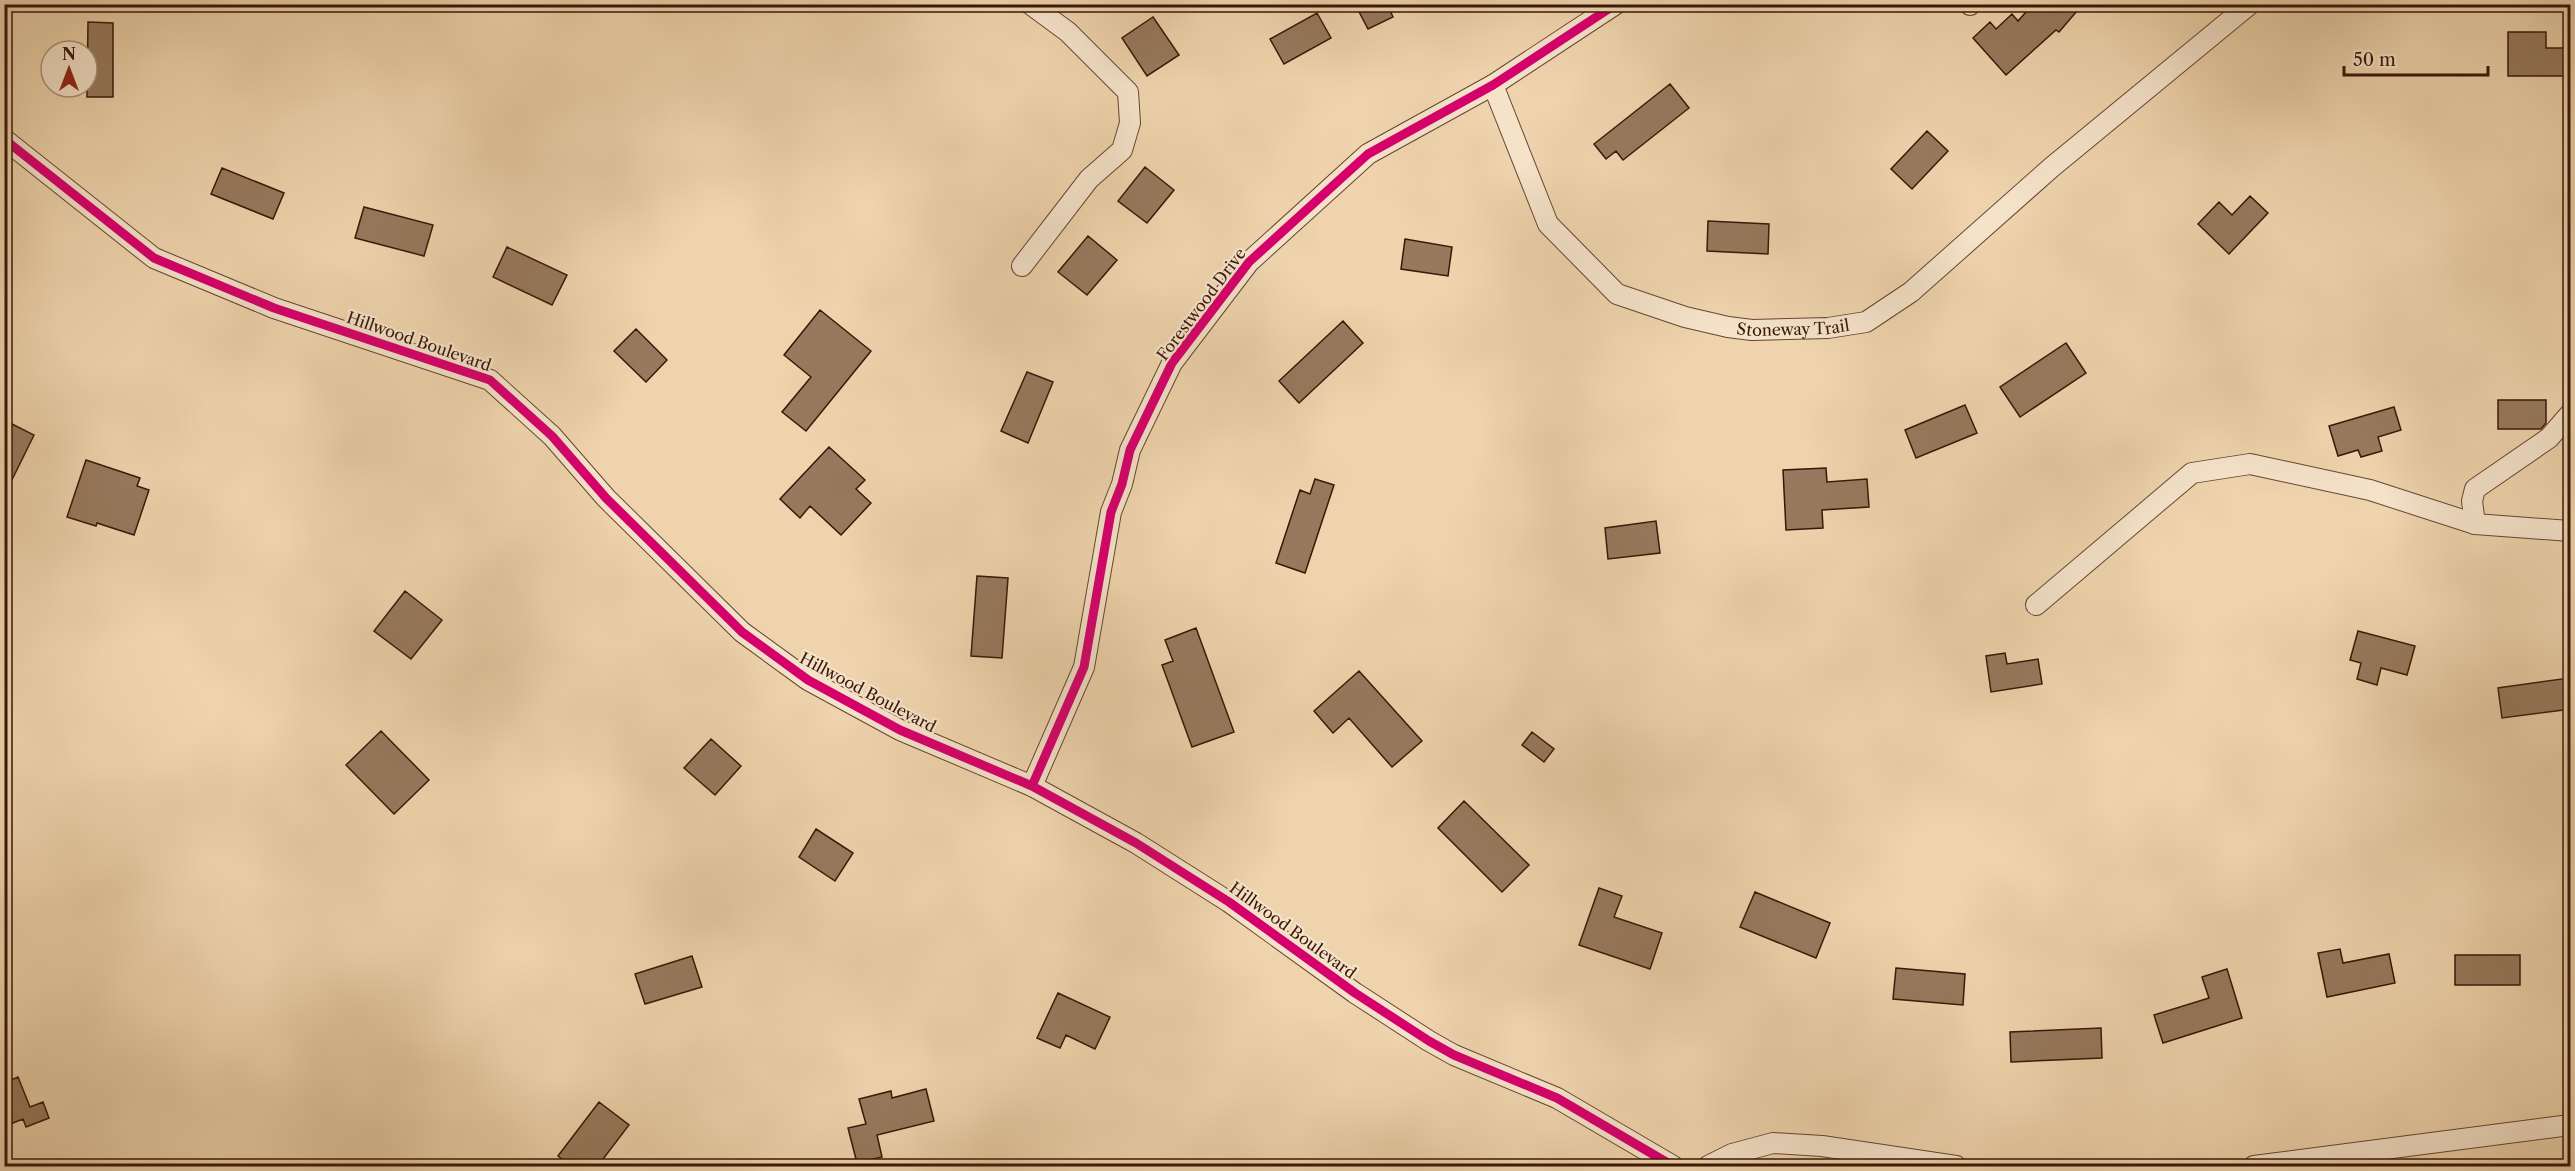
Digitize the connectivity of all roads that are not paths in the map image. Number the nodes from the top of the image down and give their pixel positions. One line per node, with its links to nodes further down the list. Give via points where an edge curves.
1 (1030, 4): 6 (street, via 1068,32 1128,92 1130,123 1122,150 1089,179)
2 (1616, 4): 4 (street, Forestwood Drive)
3 (2250, 4): 4 (street, Stoneway Trail, via 2052,167 1911,292 1866,322 1828,328 1728,327 1617,294 1548,224)
4 (1493, 85): 11 (street, Forestwood Drive, via 1368,154 1249,262 1172,363 1130,450 1111,513 1084,667)
5 (4, 139): 11 (street, Hillwood Boulevard, via 154,258 274,308 490,380 552,436 606,498 742,632 808,680 900,730)
6 (1022, 266)
7 (2571, 414): 8 (street, via 2549,438 2475,489)
8 (2475, 524): 9 (street); 10 (street, via 2370,490 2250,464 2192,473)
9 (2571, 531)
10 (2036, 605)
11 (1032, 786): 13 (street, Hillwood Boulevard, via 1211,890 1429,1041 1557,1098)
12 (2571, 1125): 16 (street)
13 (1673, 1167)
14 (1708, 1167): 15 (street, via 1732,1154 1773,1143 1822,1146)
15 (1956, 1167)
16 (2254, 1167)

